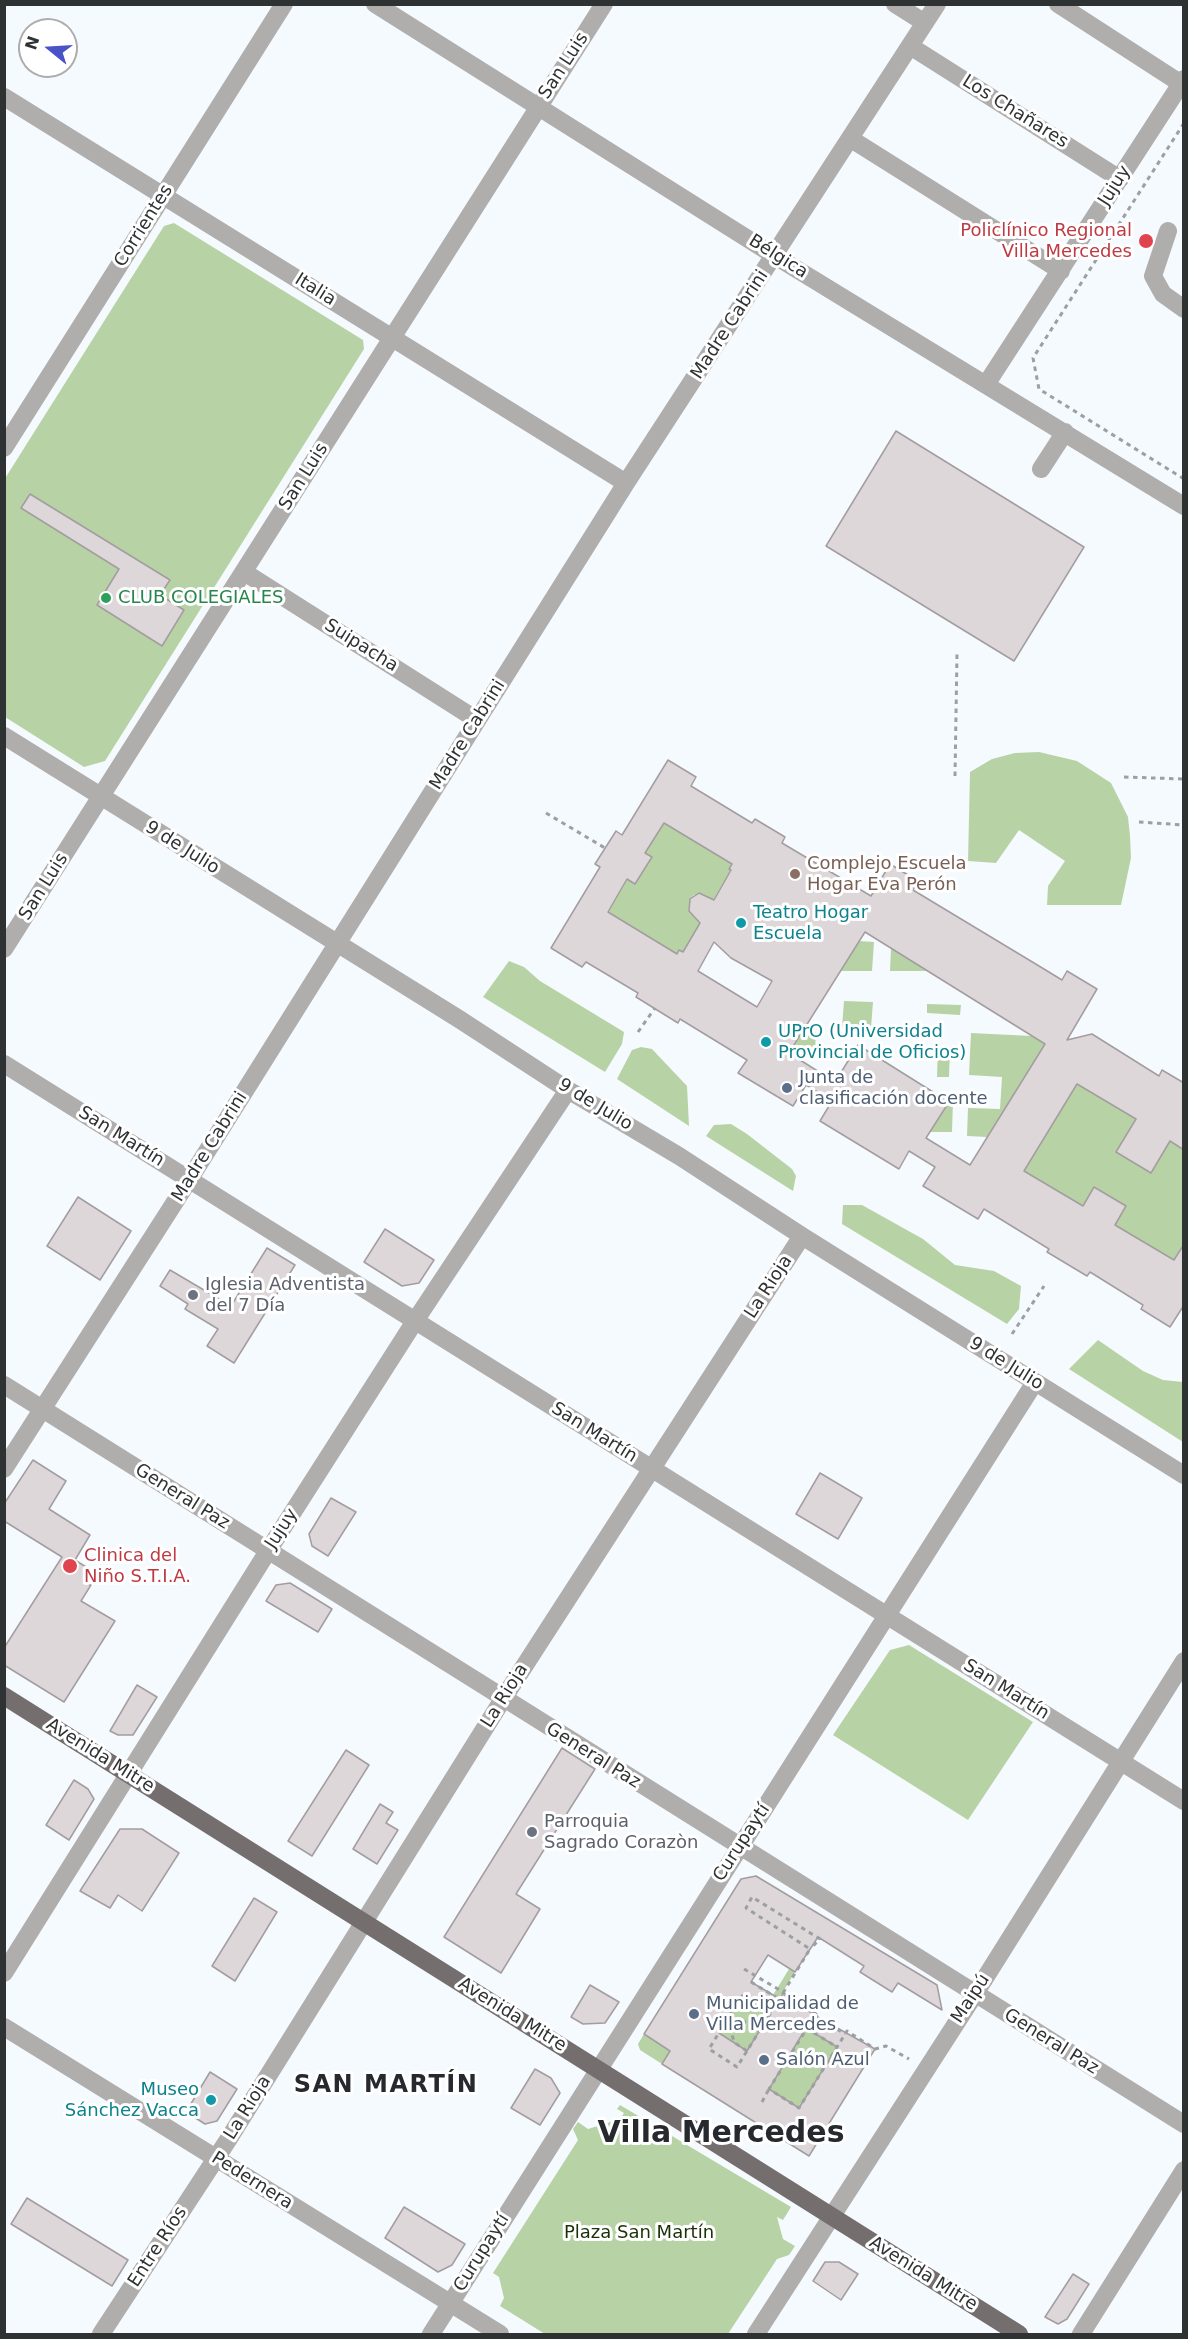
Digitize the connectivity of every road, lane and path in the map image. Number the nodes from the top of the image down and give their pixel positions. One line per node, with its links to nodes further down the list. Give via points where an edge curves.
1 (284, 4): 15 (street, Corrientes)
2 (375, 4): 11 (street, Bélgica)
3 (604, 4): 11 (street, San Luis)
4 (895, 4): 7 (street)
5 (937, 4): 7 (street, Madre Cabrini)
6 (1058, 4): 9 (street)
7 (925, 23): 8 (street, Madre Cabrini)
8 (910, 46): 13 (street, Madre Cabrini); 14 (street, Los Chañares)
9 (1182, 81): 14 (street, Jujuy)
10 (4, 97): 15 (street, Italia)
11 (539, 107): 17 (street, Bélgica); 20 (street, San Luis)
12 (1184, 123): 26 (path, via 1033,358 1039,389)
13 (850, 139): 17 (street, Madre Cabrini); 18 (street)
14 (1120, 179): 18 (street, Jujuy)
15 (163, 196): 20 (street, Italia); 22 (street, Corrientes)
16 (1168, 231): 19 (street, via 1153,276 1164,294)
17 (775, 256): 21 (street, Bélgica); 27 (street, Madre Cabrini)
18 (1061, 271): 21 (street, Jujuy)
19 (1184, 309)
20 (392, 338): 27 (street, Italia); 29 (street, San Luis)
21 (987, 383): 23 (street, Bélgica)
22 (11, 423): 24 (street, Corrientes)
23 (1065, 432): 25 (street); 28 (street, Bélgica)
24 (4, 448)
25 (1041, 469)
26 (1184, 478)
27 (626, 483): 31 (street, Madre Cabrini)
28 (1184, 506)
29 (244, 572): 31 (street, Suipacha); 36 (street, San Luis)
30 (957, 653): 33 (path)
31 (477, 720): 41 (street, Madre Cabrini)
32 (4, 736): 36 (street, 9 de Julio)
33 (955, 776)
34 (1124, 777): 35 (path)
35 (1184, 779)
36 (101, 797): 41 (street, 9 de Julio); 42 (street, San Luis)
37 (546, 813): 40 (path)
38 (1139, 822): 39 (path)
39 (1184, 825)
40 (605, 848)
41 (337, 945): 46 (street, 9 de Julio); 47 (street, Madre Cabrini)
42 (4, 949)
43 (655, 1008): 44 (path)
44 (638, 1032)
45 (4, 1064): 47 (street, San Martín)
46 (568, 1089): 48 (street, 9 de Julio); 50 (street, Jujuy)
47 (189, 1180): 50 (street, San Martín); 54 (street, Madre Cabrini)
48 (802, 1236): 52 (street, 9 de Julio); 56 (street, La Rioja)
49 (1044, 1286): 51 (path)
50 (415, 1321): 56 (street, San Martín); 58 (street, Jujuy)
51 (1012, 1334)
52 (1035, 1382): 57 (street, 9 de Julio); 59 (street, Curupaytí)
53 (4, 1385): 54 (street, General Paz)
54 (42, 1409): 55 (street, Madre Cabrini); 58 (street, General Paz)
55 (4, 1468)
56 (652, 1470): 59 (street, San Martín); 62 (street, La Rioja)
57 (1184, 1475)
58 (268, 1551): 62 (street, General Paz); 64 (street, Jujuy)
59 (888, 1617): 63 (street, San Martín); 66 (street, Curupaytí)
60 (1184, 1661): 63 (street, Maipú)
61 (4, 1696): 64 (main road, Avenida Mitre)
62 (503, 1699): 66 (street, General Paz); 67 (street, La Rioja)
63 (1121, 1762): 65 (street, San Martín); 73 (street, Maipú)
64 (128, 1774): 67 (main road, Avenida Mitre); 70 (street, Jujuy)
65 (1184, 1801)
66 (738, 1848): 73 (street, General Paz); 85 (street, Curupaytí)
67 (364, 1923): 85 (main road, Avenida Mitre); 89 (street, La Rioja)
68 (810, 1948): 68 (path, via 820,1939 752,1897 746,1908); 72 (path)
69 (744, 1969): 72 (path)
70 (4, 1973)
71 (751, 1982): 74 (path)
72 (783, 1993): 74 (path); 76 (path)
73 (975, 1994): 88 (street, General Paz); 91 (street, Maipú)
74 (779, 1999): 75 (path)
75 (771, 2013): 77 (path, via 742,1995); 78 (path)
76 (814, 2015): 80 (path); 81 (path)
77 (726, 2021): 78 (path); 83 (path, via 735,2043); 83 (path, via 709,2049 737,2067)
78 (764, 2023): 83 (path)
79 (4, 2027): 89 (street, Pedernera)
80 (806, 2028): 82 (path); 86 (path)
81 (845, 2034): 82 (path); 84 (path, via 847,2031 875,2049 886,2046)
82 (837, 2047): 86 (path, via 799,2108)
83 (747, 2051)
84 (909, 2059)
85 (597, 2069): 91 (main road, Avenida Mitre); 92 (street, Curupaytí)
86 (769, 2089): 87 (path)
87 (762, 2102)
88 (1184, 2124)
89 (215, 2159): 92 (street, Pedernera); 93 (street, Entre Ríos)
90 (1184, 2170): 98 (street)
91 (830, 2216): 96 (street, Maipú); 97 (main road, Avenida Mitre)
92 (450, 2304): 94 (street, Curupaytí); 95 (street, Pedernera)
93 (101, 2334)
94 (431, 2334)
95 (500, 2334)
96 (756, 2334)
97 (1019, 2334)
98 (1082, 2334)

